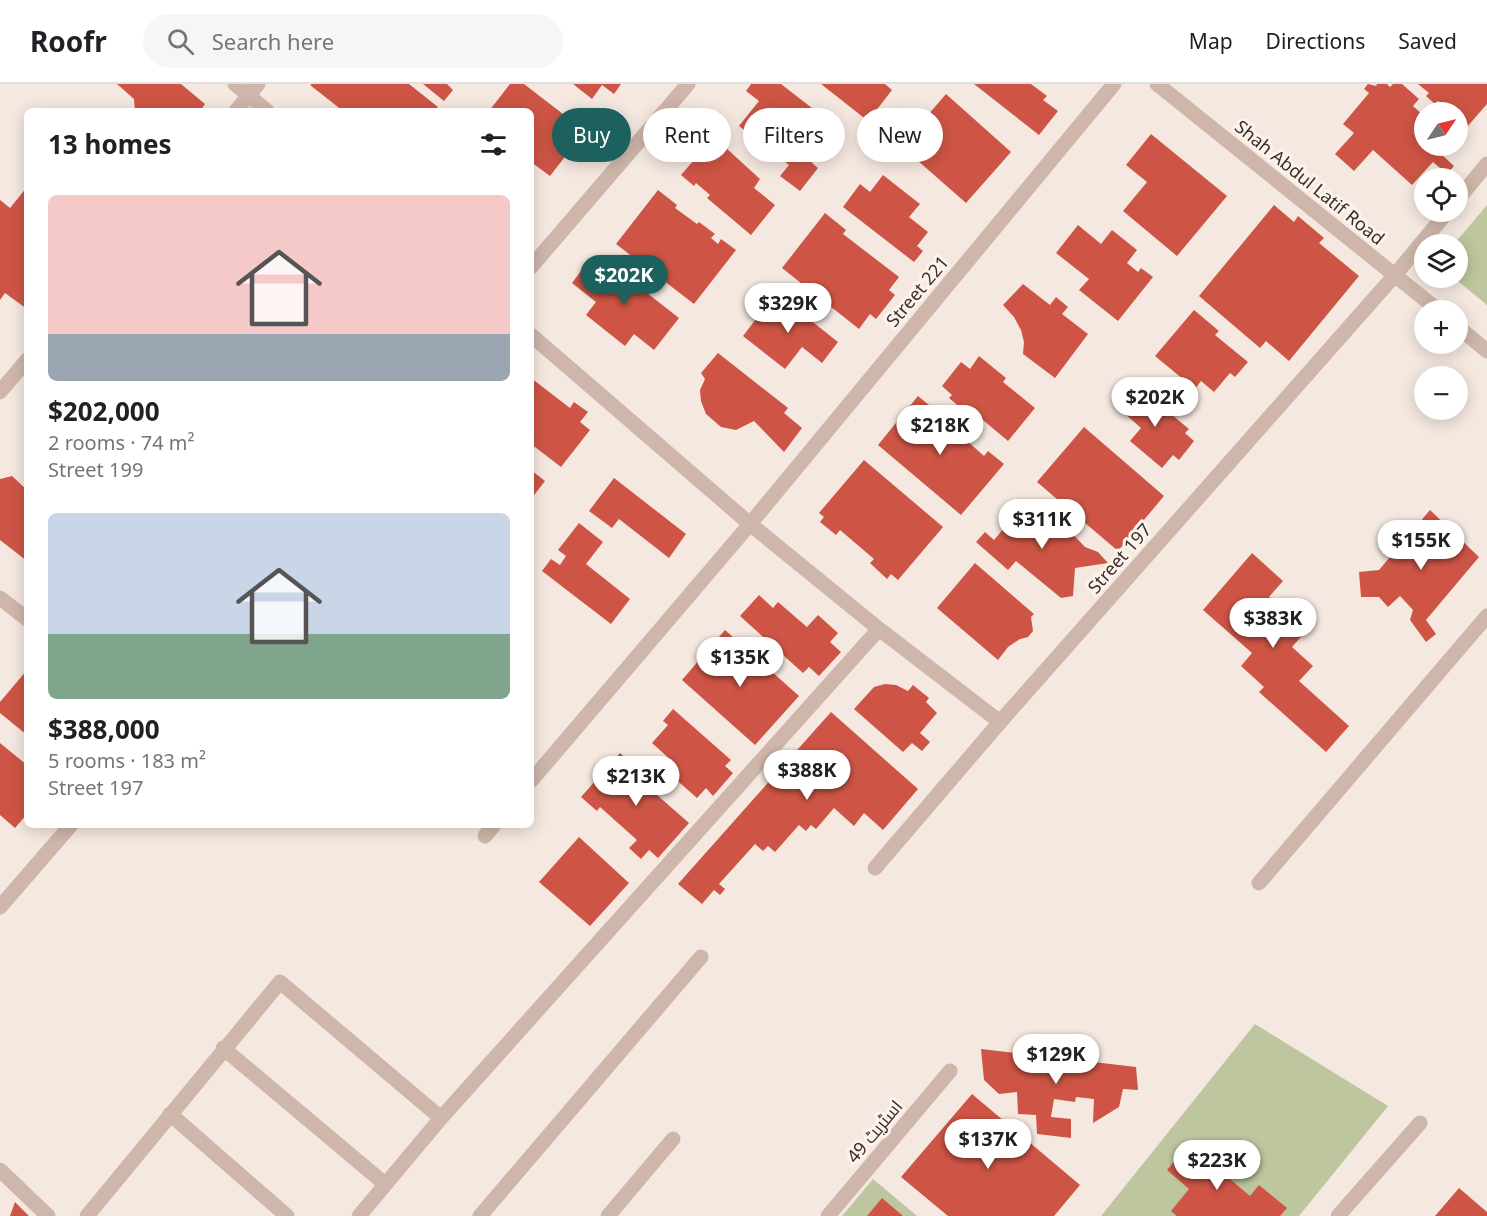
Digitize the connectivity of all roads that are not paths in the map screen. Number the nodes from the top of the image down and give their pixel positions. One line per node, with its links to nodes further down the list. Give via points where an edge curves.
1 (235, 84): 5 (street)
2 (688, 84): 11 (street)
3 (1114, 84): 19 (street, Street 221)
4 (1157, 84): 12 (street, Shah Abdul Latif Road)
5 (253, 90): 6 (street); 7 (street)
6 (238, 108)
7 (265, 108)
8 (1487, 164): 9 (street)
9 (1468, 187)
10 (1439, 222): 12 (street, Street 197)
11 (534, 264)
12 (1395, 275): 13 (street, Shah Abdul Latif Road); 24 (street, Street 197)
13 (1426, 300)
14 (1468, 335): 16 (street)
15 (534, 338): 19 (street)
16 (1487, 351)
17 (24, 364): 18 (street)
18 (0, 392)
19 (750, 524): 23 (street); 25 (street, Street 221)
20 (0, 598): 22 (street)
21 (1487, 616): 28 (street)
22 (24, 617)
23 (879, 629): 24 (street); 34 (street)
24 (1000, 722): 27 (street, Street 197)
25 (534, 777)
26 (68, 828): 29 (street)
27 (875, 868)
28 (1259, 883)
29 (0, 907)
30 (701, 957): 43 (street)
31 (224, 1048): 33 (street); 34 (street, via 279,982); 38 (street)
32 (950, 1071): 45 (street, اسٹریٹ 49)
33 (170, 1114): 40 (street); 41 (street)
34 (441, 1118): 38 (street)
35 (1420, 1123): 46 (street)
36 (673, 1139): 44 (street)
37 (0, 1170): 39 (street)
38 (385, 1184): 42 (street)
39 (48, 1216)
40 (87, 1216)
41 (287, 1216)
42 (359, 1216)
43 (480, 1216)
44 (608, 1216)
45 (828, 1216)
46 (1338, 1216)

